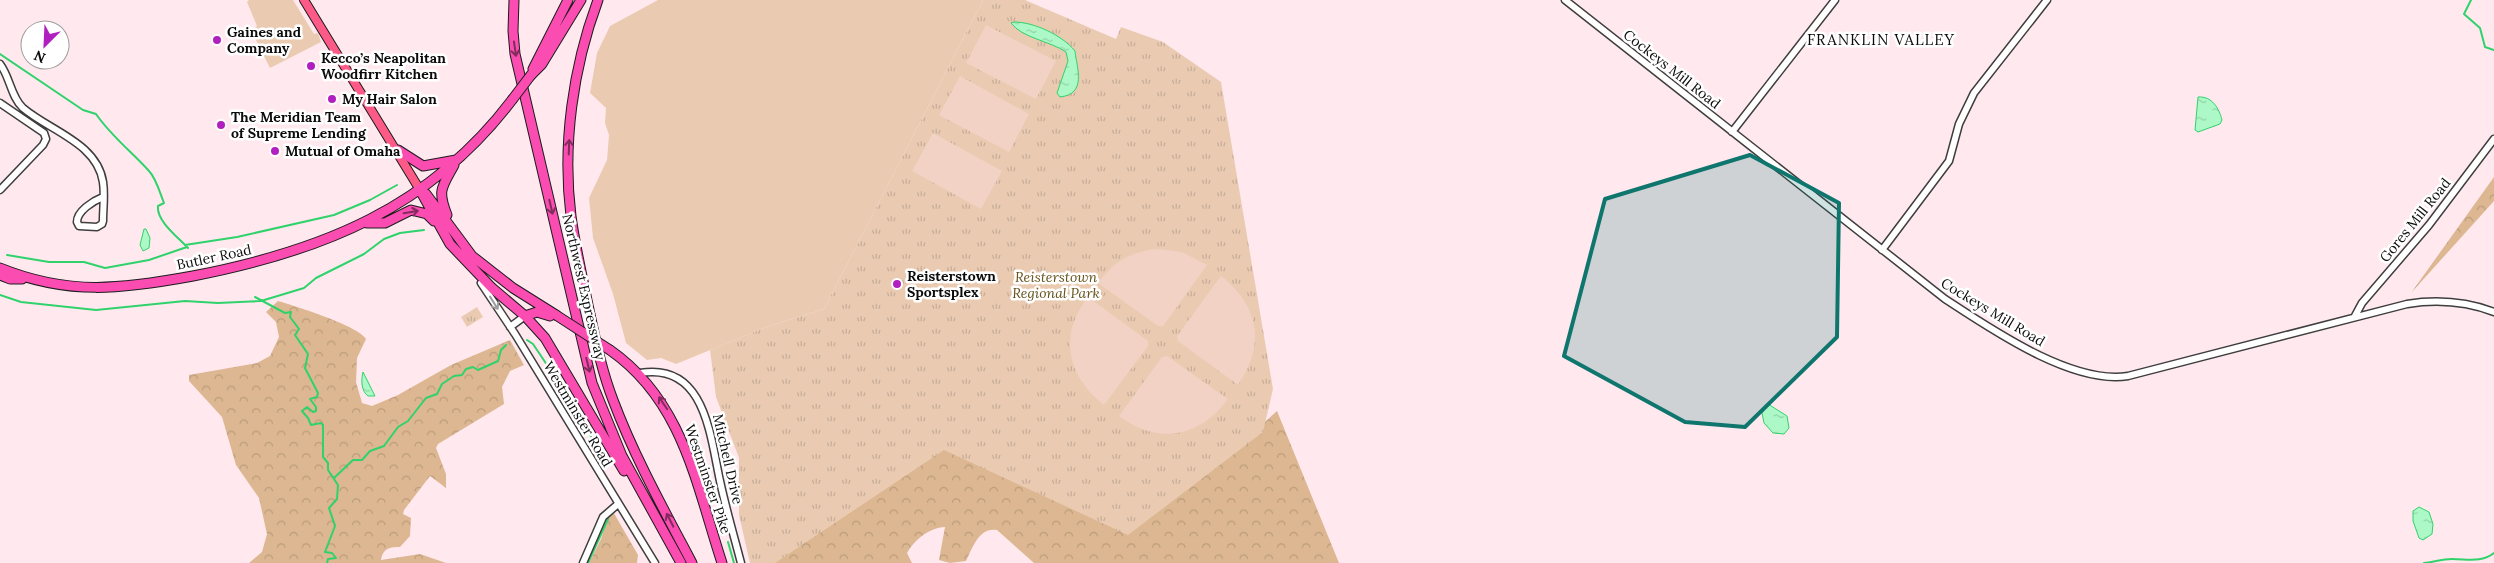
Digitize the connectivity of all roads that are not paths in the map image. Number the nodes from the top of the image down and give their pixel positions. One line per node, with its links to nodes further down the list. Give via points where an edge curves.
1 (304, 0): 14 (main road, Westminster Pike)
2 (514, 0): 37 (highway, Northwest Expressway, one-way to 37, via 515,54 592,382 622,456)
3 (568, 0): 10 (highway)
4 (581, 0): 10 (highway, via 542,64)
5 (598, 0): 38 (highway, Northwest Expressway, one-way to 5, via 612,399 598,350 571,214 571,122 582,52)
6 (1565, 0): 12 (street, Cockeys Mill Road)
7 (1835, 0): 12 (street)
8 (2047, 0): 21 (street, via 1974,93 1964,112 1947,166)
9 (0, 64): 18 (street, via 16,99 24,108 83,148 94,160 101,175)
10 (531, 75): 15 (highway, Butler Road, bridge, via 486,133)
11 (0, 104): 16 (street, via 44,133 46,139)
12 (1732, 132): 21 (street, Cockeys Mill Road)
13 (2494, 139): 30 (street, Gores Mill Road, via 2423,232 2362,303)
14 (398, 150): 15 (highway, via 423,166); 17 (main road, Westminster Pike)
15 (456, 160): 17 (highway, Butler Road); 20 (highway, via 444,181 441,196)
16 (0, 190)
17 (420, 190): 19 (highway, Butler Road); 20 (highway, Westminster Pike, via 431,198)
18 (103, 198): 18 (street, via 100,226 82,227 77,224 79,215 93,201)
19 (365, 224): 20 (highway, one-way to 20, via 385,223 411,210 420,211 431,217); 24 (highway, Butler Road, via 263,261 154,283 96,289)
20 (454, 240): 25 (highway, Westminster Pike); 26 (highway, Westminster Pike)
21 (1882, 250): 30 (street, Cockeys Mill Road, via 1971,317 2064,367 2096,377 2117,378 2142,373)
22 (0, 268): 24 (highway, Butler Road)
23 (0, 275): 24 (highway, via 10,279)
24 (30, 279)
25 (483, 281): 26 (highway, via 492,278); 29 (highway, Westminster Pike); 32 (street, Westminster Road, one-way to 32)
26 (513, 288): 27 (highway, Westminster Pike)
27 (524, 295): 29 (highway); 31 (highway, Westminster Pike)
28 (2494, 312): 30 (street, Cockeys Mill Road, via 2438,300)
29 (525, 316): 31 (highway, via 537,312); 32 (street); 37 (highway, Westminster Pike, via 555,353)
30 (2355, 316)
31 (557, 318): 33 (highway, Westminster Pike, bridge)
32 (510, 327): 34 (street, Westminster Road)
33 (640, 373): 39 (highway, Westminster Pike, one-way to 33, via 676,426); 40 (street, Mitchell Drive, via 655,371 668,374 684,383 697,397 706,419)
34 (618, 504): 35 (street, via 603,517); 36 (street, Westminster Road)
35 (583, 563)
36 (654, 563)
37 (680, 563)
38 (692, 563)
39 (722, 563)
40 (741, 563)

